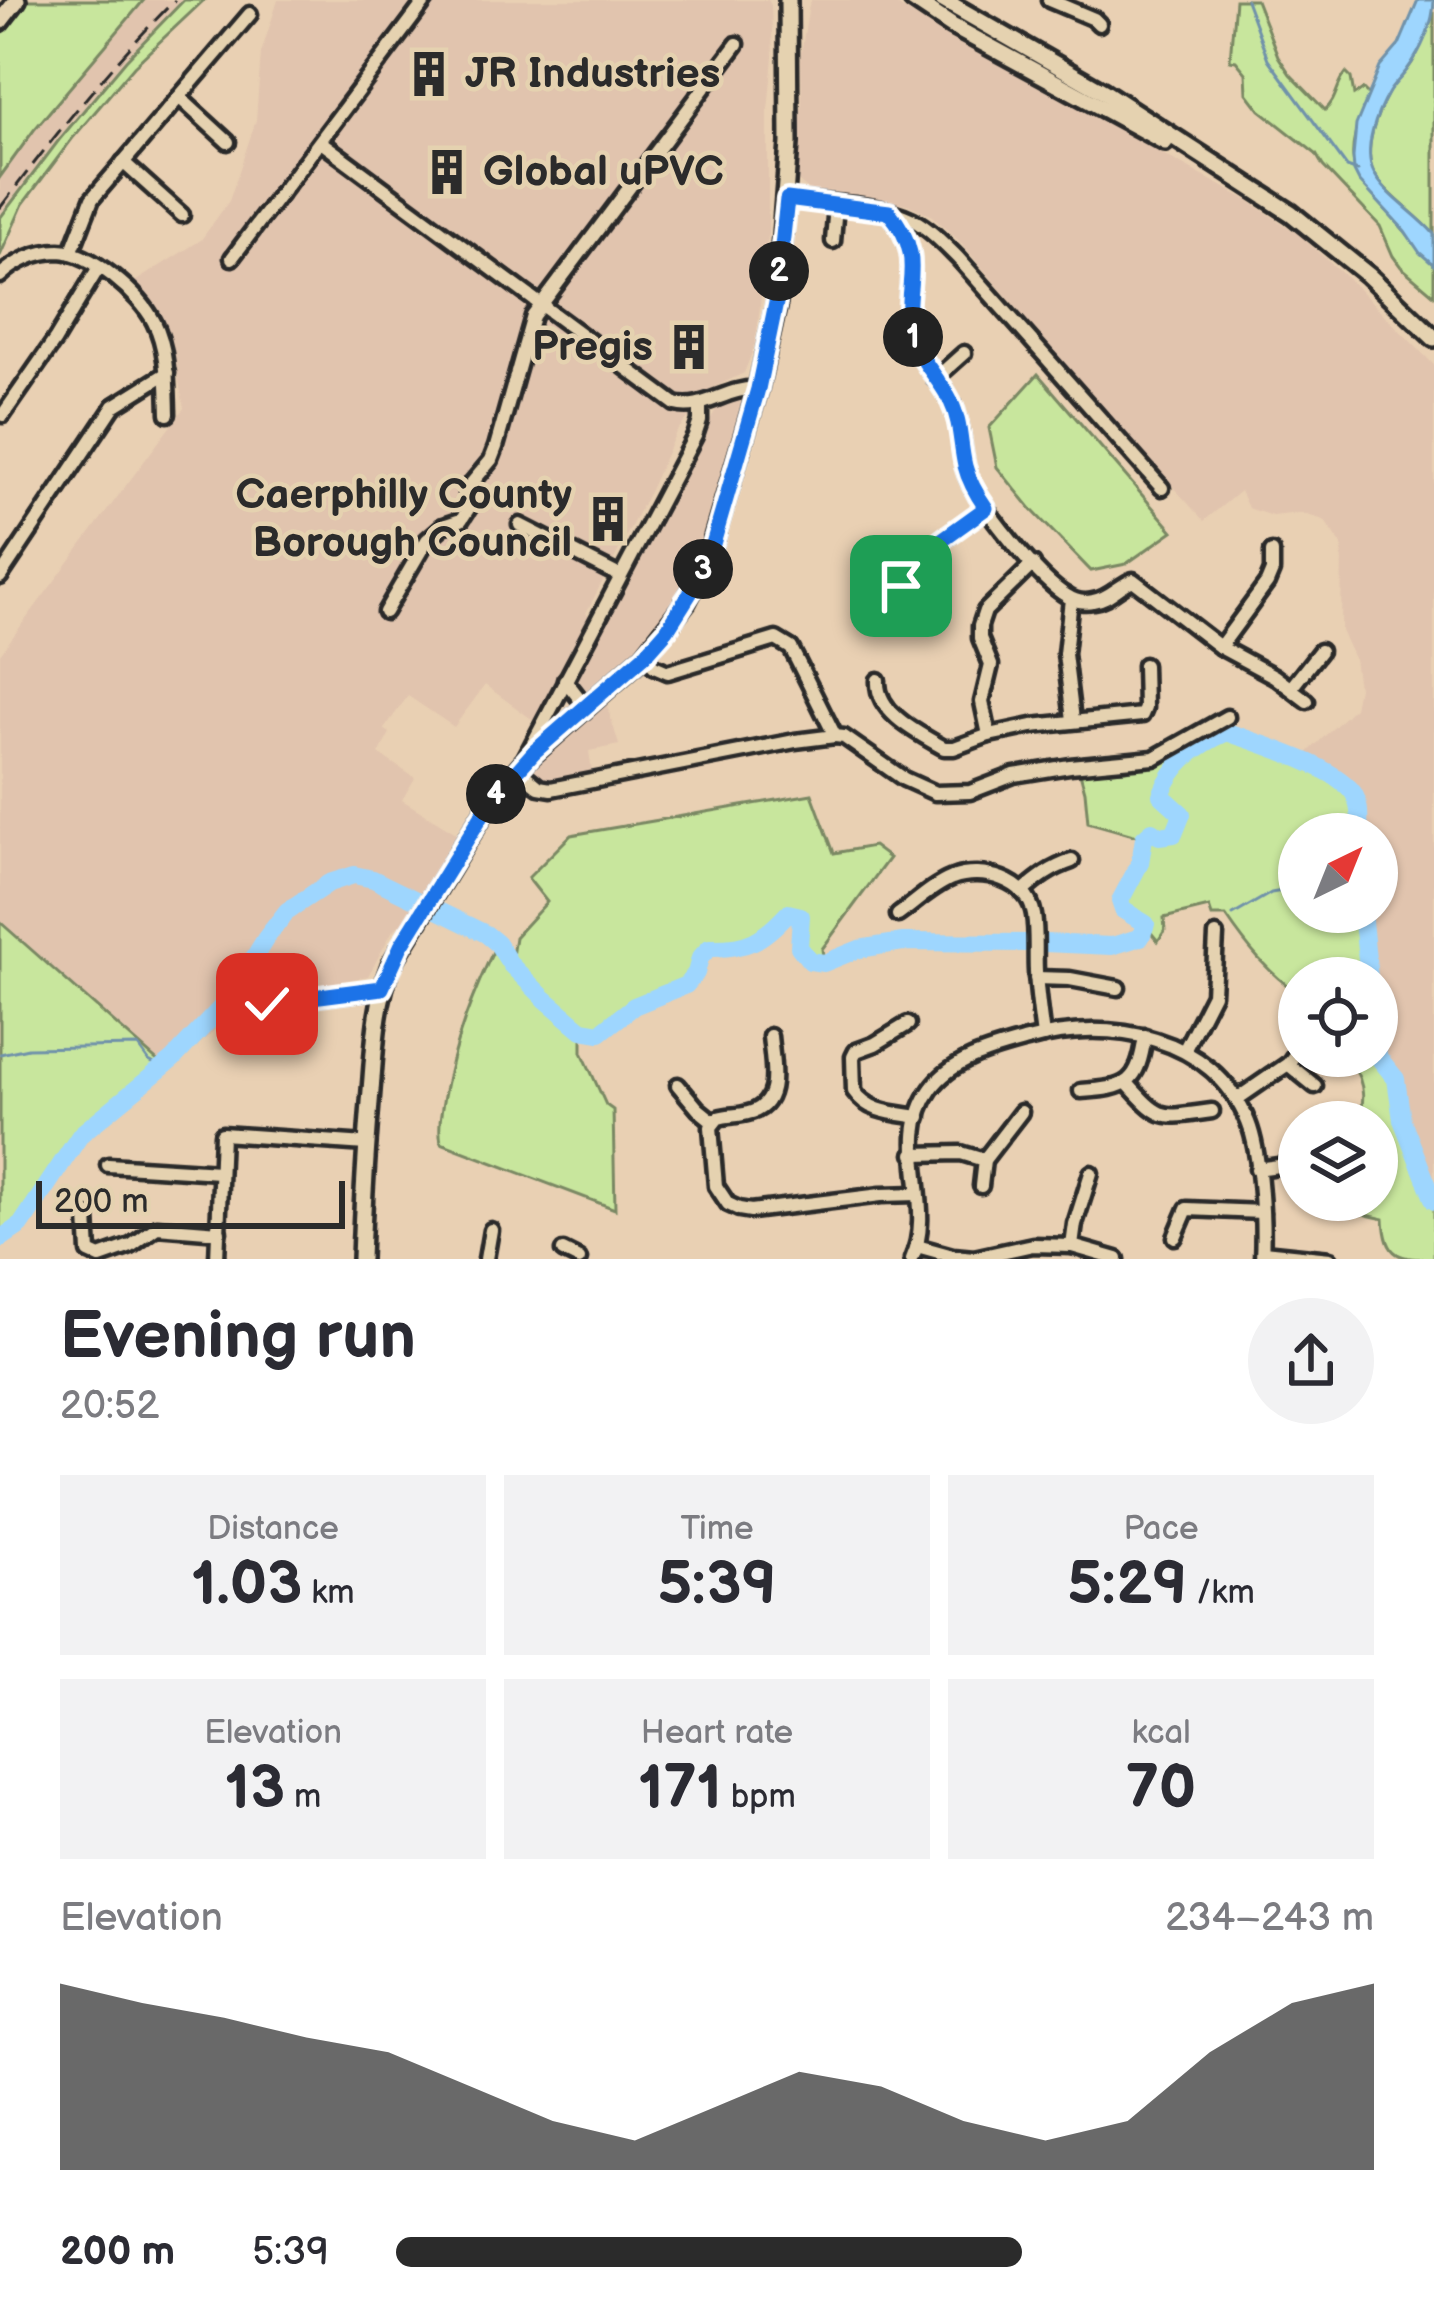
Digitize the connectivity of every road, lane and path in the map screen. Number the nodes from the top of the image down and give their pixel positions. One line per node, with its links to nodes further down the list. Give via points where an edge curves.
1 (17, 0): 10 (main road)
2 (426, 0): 15 (street)
3 (788, 0): 9 (main road)
4 (799, 0): 9 (main road)
5 (913, 0): 17 (main road)
6 (944, 0): 17 (main road)
7 (1049, 0): 11 (street)
8 (250, 14): 13 (street)
9 (790, 19): 18 (main road)
10 (0, 22)
11 (1099, 24)
12 (737, 44): 27 (street)
13 (179, 98): 14 (street); 16 (street)
14 (228, 142)
15 (321, 142): 24 (street); 27 (street)
16 (123, 162): 21 (street); 23 (street, via 92,199)
17 (1226, 173): 28 (main road, via 1319,234)
18 (787, 199): 19 (street); 32 (main road)
19 (836, 205): 20 (street); 22 (street)
20 (889, 212): 31 (street, via 907,237 913,336); 36 (street, via 931,232 958,258)
21 (182, 215)
22 (833, 241)
23 (71, 253): 25 (street); 26 (street, via 44,253)
24 (232, 258)
25 (99, 268): 30 (street, via 146,309); 35 (street)
26 (0, 276)
27 (543, 305): 33 (street, via 675,404); 45 (street, via 528,329 490,460 466,490 472,503 461,520 427,540)
28 (1434, 338)
29 (964, 353): 31 (street)
30 (166, 373): 34 (street); 42 (street, via 114,406)
31 (935, 379): 37 (street, via 950,398 967,472)
32 (758, 389): 33 (street); 48 (main road, via 707,561)
33 (700, 404): 41 (street, via 695,436)
34 (168, 414)
35 (3, 415)
36 (1162, 488)
37 (986, 508): 40 (street); 43 (street, via 904,567)
38 (520, 525): 41 (street)
39 (1272, 552): 46 (street, via 1267,583)
40 (1033, 564): 44 (street); 57 (street, via 985,610 980,626 991,665 982,702)
41 (620, 576): 50 (street)
42 (0, 578)
43 (907, 599)
44 (1071, 599): 46 (street, via 1090,602 1133,580); 56 (street, via 1065,654)
45 (385, 612)
46 (1220, 647): 52 (street)
47 (1320, 651): 52 (street)
48 (644, 656): 54 (main road); 58 (street, via 668,672 776,639 791,648)
49 (1144, 664): 56 (street, via 1142,715)
50 (566, 680): 54 (street); 59 (street)
51 (878, 680): 57 (street, via 883,706 944,748)
52 (1291, 688): 53 (street)
53 (1307, 701)
54 (586, 707): 59 (main road)
55 (1227, 717): 58 (street, via 1154,758 1014,776 970,792 935,793)
56 (1073, 720): 57 (street)
57 (989, 735)
58 (835, 736): 59 (street, via 550,788)
59 (520, 766): 67 (main road, via 471,831)
60 (1072, 861): 61 (street)
61 (1022, 892): 62 (street, via 974,874 953,878); 65 (street, via 1035,917)
62 (898, 915)
63 (1216, 935): 74 (street, via 1213,994)
64 (1104, 969): 66 (street)
65 (1036, 978): 66 (street); 72 (street)
66 (1100, 985): 68 (street)
67 (382, 988): 69 (street); 86 (main road)
68 (1118, 988)
69 (289, 1000)
70 (908, 1024): 84 (street, via 856,1052 854,1091 868,1106)
71 (770, 1036): 85 (street, via 774,1086 766,1103)
72 (1042, 1036): 73 (street); 84 (street, via 960,1064 929,1091)
73 (1145, 1036): 74 (street); 77 (street)
74 (1184, 1051): 81 (street)
75 (1278, 1071): 81 (street)
76 (1304, 1077): 79 (street)
77 (1127, 1083): 80 (street); 82 (street, via 1158,1114)
78 (678, 1085): 85 (street)
79 (1315, 1086)
80 (1081, 1091)
81 (1237, 1099): 91 (street)
82 (1211, 1111)
83 (1021, 1112): 88 (street)
84 (919, 1117): 87 (street)
85 (714, 1122): 95 (street, via 716,1186 739,1209)
86 (366, 1144): 92 (street, via 222,1134); 107 (main road)
87 (913, 1154): 88 (street); 95 (street)
88 (984, 1160): 94 (street)
89 (107, 1165): 92 (street)
90 (1278, 1166): 91 (street)
91 (1257, 1169): 96 (street)
92 (219, 1172): 99 (street)
93 (1091, 1173): 101 (street)
94 (981, 1186)
95 (918, 1194): 103 (street)
96 (1262, 1211): 100 (street, via 1186,1209); 104 (street)
97 (87, 1217): 99 (street, via 89,1252 100,1257 157,1227)
98 (491, 1230): 108 (street)
99 (219, 1232): 106 (street)
100 (1174, 1237)
101 (1072, 1246): 105 (street, via 1033,1245); 110 (street)
102 (562, 1251): 109 (street)
103 (914, 1253): 105 (street)
104 (1262, 1256): 111 (street)
105 (992, 1257)
106 (217, 1259)
107 (361, 1259)
108 (486, 1259)
109 (580, 1259)
110 (1117, 1259)
111 (1330, 1259)

